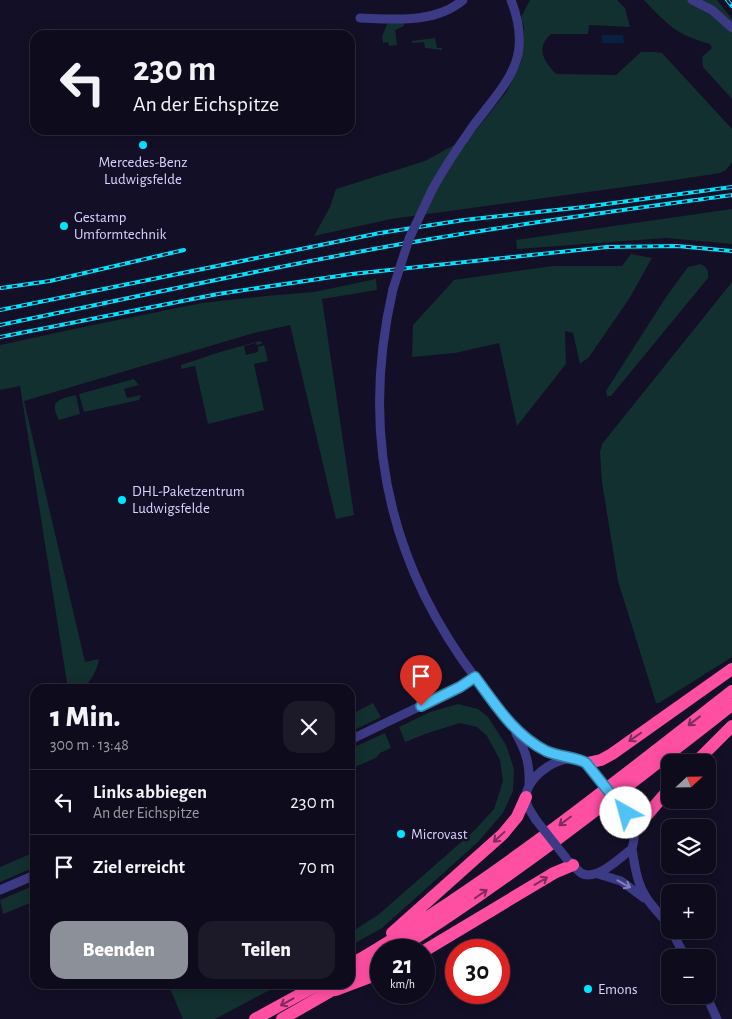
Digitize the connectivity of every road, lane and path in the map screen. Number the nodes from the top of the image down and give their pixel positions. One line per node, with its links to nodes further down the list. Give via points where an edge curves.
1 (463, 0): 4 (street, via 437,14 418,18)
2 (510, 0): 7 (street, bridge, via 520,35 514,68 454,153 409,239 393,289 379,393 383,456 404,549 441,629)
3 (692, 0): 5 (street, via 712,10)
4 (360, 18)
5 (732, 28)
6 (732, 669): 15 (highway, one-way to 15, via 612,754)
7 (475, 677): 10 (street); 12 (street)
8 (732, 691): 29 (highway, one-way to 29, via 525,852 432,916)
9 (732, 706): 26 (highway, one-way to 9, via 517,869)
10 (511, 725): 14 (street, via 525,739); 16 (street, via 527,756 530,771)
11 (732, 726): 13 (highway)
12 (355, 738)
13 (704, 754)
14 (566, 758): 15 (street); 16 (street, via 557,761)
15 (586, 763): 18 (street, bridge, via 626,813)
16 (527, 790): 20 (street, bridge, via 527,806); 28 (highway, one-way to 28, via 517,817 503,834 404,924)
17 (661, 798): 18 (highway)
18 (635, 830): 19 (street)
19 (632, 848): 21 (street); 24 (street, via 636,876)
20 (570, 862): 21 (street, via 582,873); 27 (highway, one-way to 20)
21 (598, 874): 24 (street, one-way to 24, via 621,881)
22 (30, 877): 23 (street)
23 (0, 890)
24 (647, 900): 25 (street)
25 (661, 917)
26 (413, 939)
27 (435, 944)
28 (355, 960)
29 (355, 961)
30 (370, 967): 31 (highway)
31 (355, 976)
32 (370, 977): 33 (highway)
33 (355, 983)
34 (309, 989): 39 (highway, one-way to 39)
35 (335, 989): 37 (highway)
36 (339, 989): 37 (highway)
37 (328, 993): 40 (highway)
38 (710, 1004): 41 (street)
39 (255, 1019)
40 (282, 1019)
41 (717, 1019)

